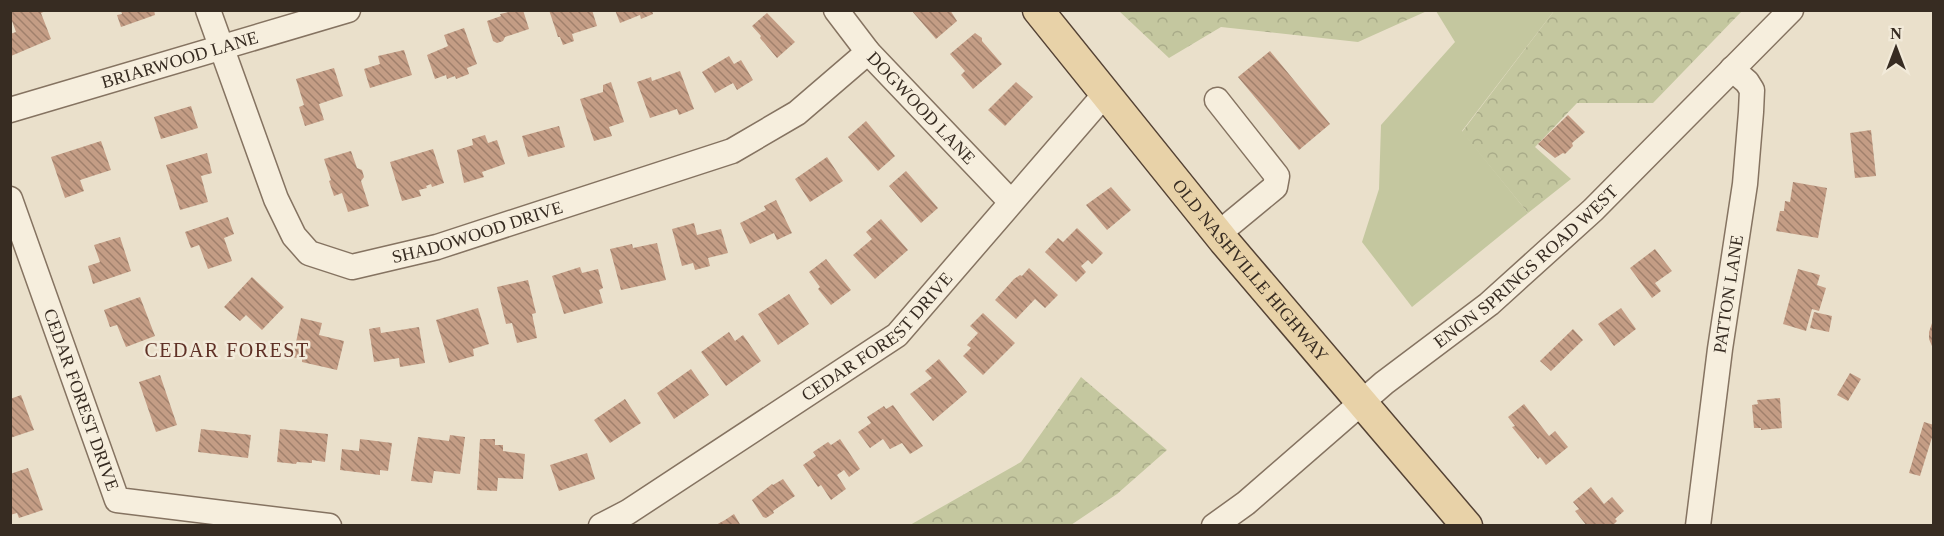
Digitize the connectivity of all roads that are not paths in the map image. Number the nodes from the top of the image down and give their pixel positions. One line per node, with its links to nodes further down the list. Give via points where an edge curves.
1 (208, 10): 6 (street, SHADOWOOD DRIVE)
2 (348, 10): 6 (street, BRIARWOOD LANE)
3 (836, 10): 7 (street, DOGWOOD LANE)
4 (1038, 10): 9 (main road, OLD NASHVILLE HIGHWAY)
5 (1791, 10): 8 (street, ENON SPRINGS ROAD WEST)
6 (222, 49): 7 (street, SHADOWOOD DRIVE, via 276,199 294,236 309,253 352,267 437,247 732,151 797,113); 11 (street, BRIARWOOD LANE)
7 (868, 51): 13 (street, DOGWOOD LANE)
8 (1732, 69): 15 (street, ENON SPRINGS ROAD WEST, via 1593,210 1506,289); 22 (street, PATTON LANE, via 1752,90 1751,112 1745,184)
9 (1105, 94): 13 (street, CEDAR FOREST DRIVE); 14 (main road, OLD NASHVILLE HIGHWAY)
10 (1217, 100): 14 (street, via 1277,176 1275,187)
11 (10, 110)
12 (10, 198): 17 (street, CEDAR FOREST DRIVE, via 117,500)
13 (1011, 202): 18 (street, CEDAR FOREST DRIVE, via 897,335 628,512)
14 (1218, 234): 15 (main road, OLD NASHVILLE HIGHWAY)
15 (1361, 402): 16 (street, ENON SPRINGS ROAD WEST); 21 (main road, OLD NASHVILLE HIGHWAY)
16 (1246, 503): 19 (street, ENON SPRINGS ROAD WEST); 20 (street, ENON SPRINGS ROAD WEST)
17 (329, 525)
18 (601, 525)
19 (1214, 525)
20 (1228, 525)
21 (1467, 525)
22 (1698, 525)

